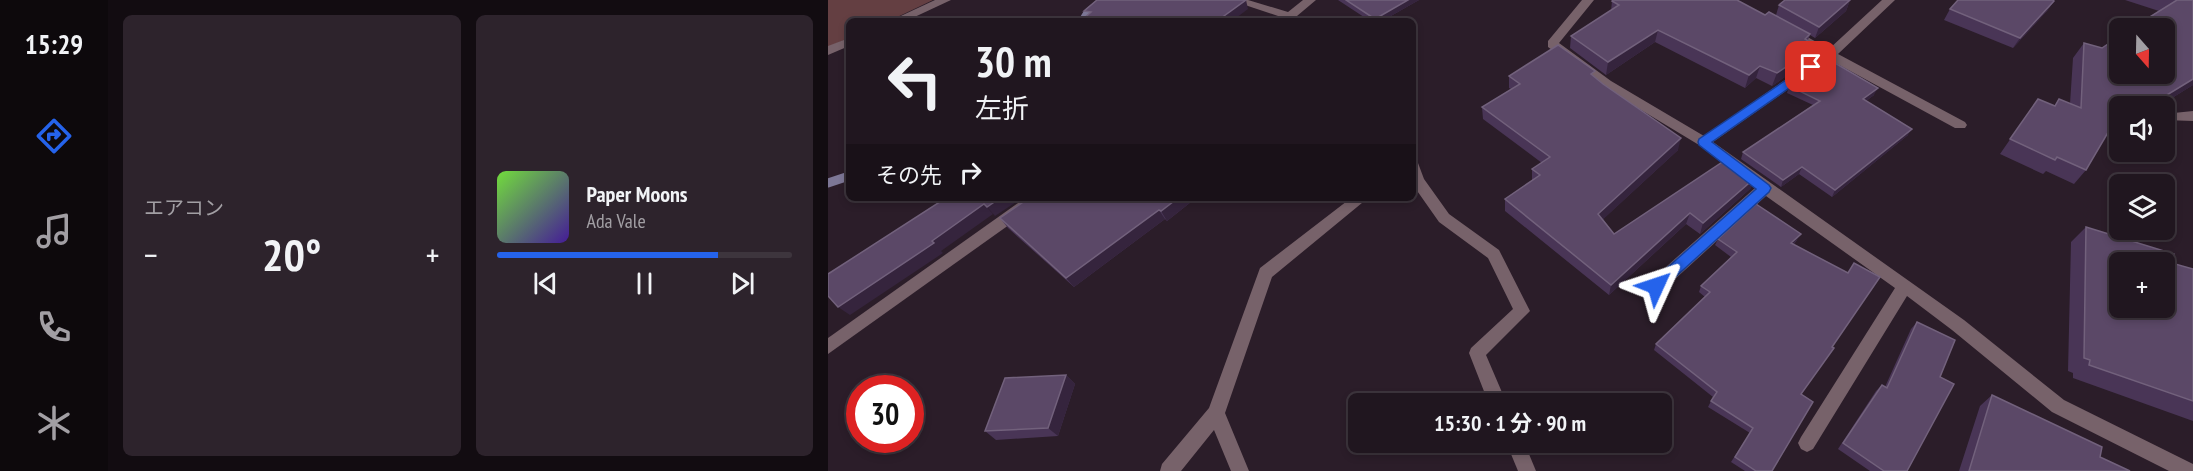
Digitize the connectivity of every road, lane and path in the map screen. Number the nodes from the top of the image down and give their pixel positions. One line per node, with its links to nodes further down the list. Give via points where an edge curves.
1 (945, 0): 6 (street)
2 (1236, 0): 7 (street)
3 (1310, 0): 8 (street)
4 (1588, 0): 16 (street, via 1552,44 1607,84)
5 (1888, 0): 12 (street)
6 (903, 18)
7 (1287, 18)
8 (1291, 18)
9 (1791, 33): 12 (street)
10 (846, 43): 11 (street)
11 (828, 51)
12 (1829, 55): 15 (street); 16 (street)
13 (2193, 116): 14 (street)
14 (2175, 117)
15 (1960, 125)
16 (1704, 142): 18 (street)
17 (1416, 178): 24 (street, via 1444,218 1494,254 1522,311 1477,353)
18 (1765, 188): 21 (street); 22 (street)
19 (1032, 201): 23 (street)
20 (1357, 201): 25 (street, via 1266,273)
21 (1656, 286)
22 (1905, 286): 26 (street); 31 (street, via 2058,406)
23 (828, 346)
24 (1493, 393)
25 (1215, 413): 28 (street); 29 (street)
26 (1807, 443)
27 (1520, 453): 30 (street)
28 (1169, 471)
29 (1240, 471)
30 (1527, 471)
31 (2188, 471)

